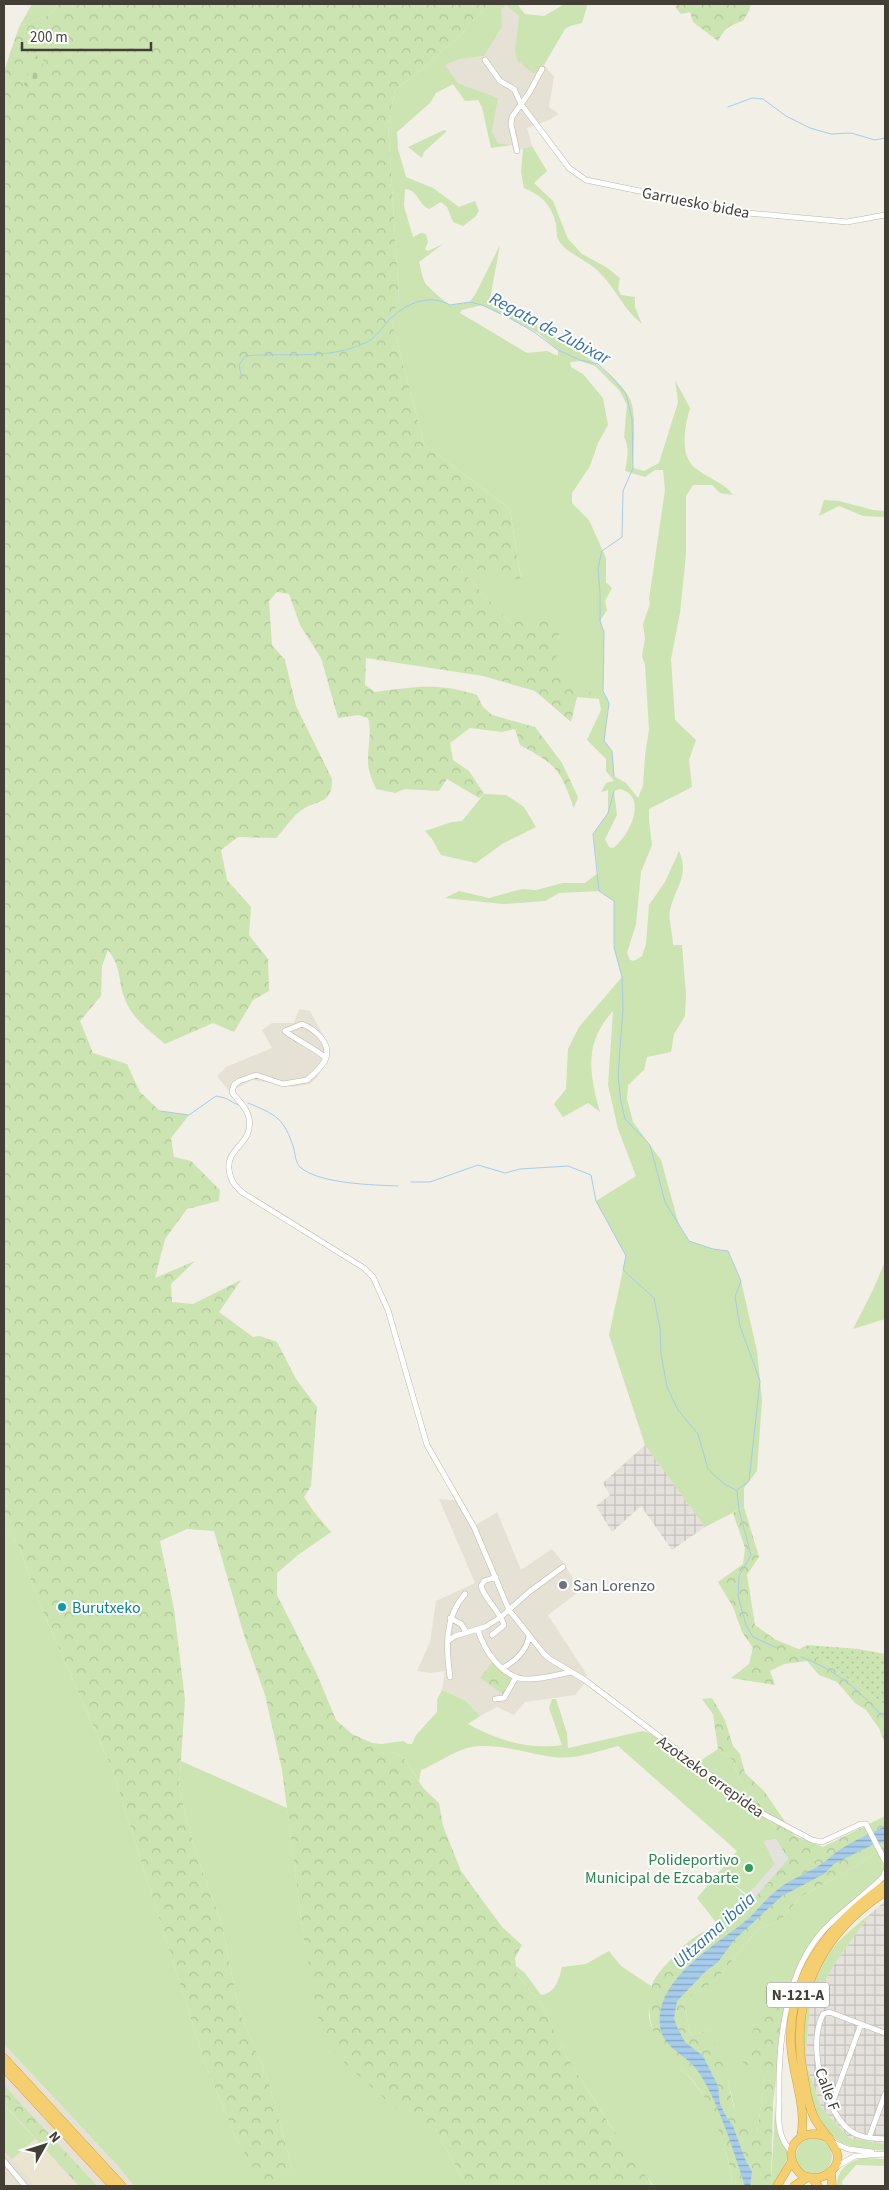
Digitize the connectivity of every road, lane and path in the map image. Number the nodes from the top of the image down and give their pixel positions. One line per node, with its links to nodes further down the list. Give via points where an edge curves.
1 (485, 60): 3 (street, Garruesko bidea, via 500,81 514,89)
2 (542, 69): 3 (street)
3 (521, 104): 4 (street, via 510,124); 5 (street, Garruesko bidea, via 569,168 586,180 747,213 847,222)
4 (517, 151)
5 (885, 215)
6 (326, 1058): 6 (street, via 327,1049 318,1032 312,1028 302,1024 285,1031); 8 (street, Azotzeko errepidea, via 307,1080 283,1084 256,1074 234,1085 232,1092 246,1108 250,1124 244,1142 228,1161 233,1184 364,1268 373,1277 388,1310 427,1445 474,1527)
7 (563, 1567): 10 (street)
8 (496, 1578): 10 (street, Azotzeko errepidea); 11 (street, via 484,1581 481,1586)
9 (465, 1594): 12 (street)
10 (509, 1610): 11 (street); 16 (street, Azotzeko errepidea)
11 (501, 1617): 13 (street); 15 (street, via 504,1625)
12 (450, 1618): 14 (street, via 461,1624); 17 (street)
13 (478, 1630): 14 (street); 18 (street, via 494,1660)
14 (464, 1633): 17 (street)
15 (492, 1635)
16 (529, 1636): 18 (street, via 522,1653); 19 (street, Azotzeko errepidea, via 544,1654)
17 (448, 1641): 20 (street)
18 (503, 1668): 21 (street)
19 (571, 1672): 21 (street, via 534,1679); 23 (street, Azotzeko errepidea, via 756,1810 812,1840 822,1842 861,1824 868,1826)
20 (450, 1677)
21 (516, 1677): 22 (street, via 504,1698)
22 (496, 1699)
23 (885, 1861)
24 (885, 1872): 37 (street, via 814,1942 797,1974 787,2006 781,2049 779,2124)
25 (885, 1885): 35 (highway, N-121-A, via 831,1930 818,1947 800,1988 793,2014 791,2045 803,2115)
26 (885, 1892): 28 (highway, N-121-A)
27 (885, 1898): 28 (highway)
28 (836, 1935): 39 (highway, N-121-A, via 810,1979 801,2016 799,2044 809,2103 818,2126)
29 (861, 2024): 30 (street); 34 (street); 34 (street, Calle F, via 829,2012 823,2014 818,2024 816,2051)
30 (885, 2033)
31 (4, 2058): 49 (highway)
32 (4, 2068): 48 (highway)
33 (885, 2094): 36 (street)
34 (832, 2105): 36 (street, Calle F, via 846,2127 861,2137)
35 (801, 2137): 39 (highway, via 815,2133); 40 (highway)
36 (869, 2138): 38 (street, Calle F)
37 (782, 2139): 40 (street, via 788,2144); 43 (street)
38 (885, 2139)
39 (832, 2141): 42 (street, via 848,2149); 45 (highway, via 837,2159)
40 (795, 2143): 43 (highway)
41 (885, 2151): 42 (street)
42 (868, 2152): 45 (street, via 885,2154 855,2156)
43 (792, 2157): 46 (highway, via 798,2171); 50 (highway)
44 (4, 2161): 47 (street)
45 (833, 2170): 46 (highway, via 823,2177); 53 (highway)
46 (810, 2178): 51 (highway); 52 (highway)
47 (25, 2186)
48 (114, 2186)
49 (122, 2186)
50 (777, 2186)
51 (794, 2186)
52 (818, 2186)
53 (832, 2186)

